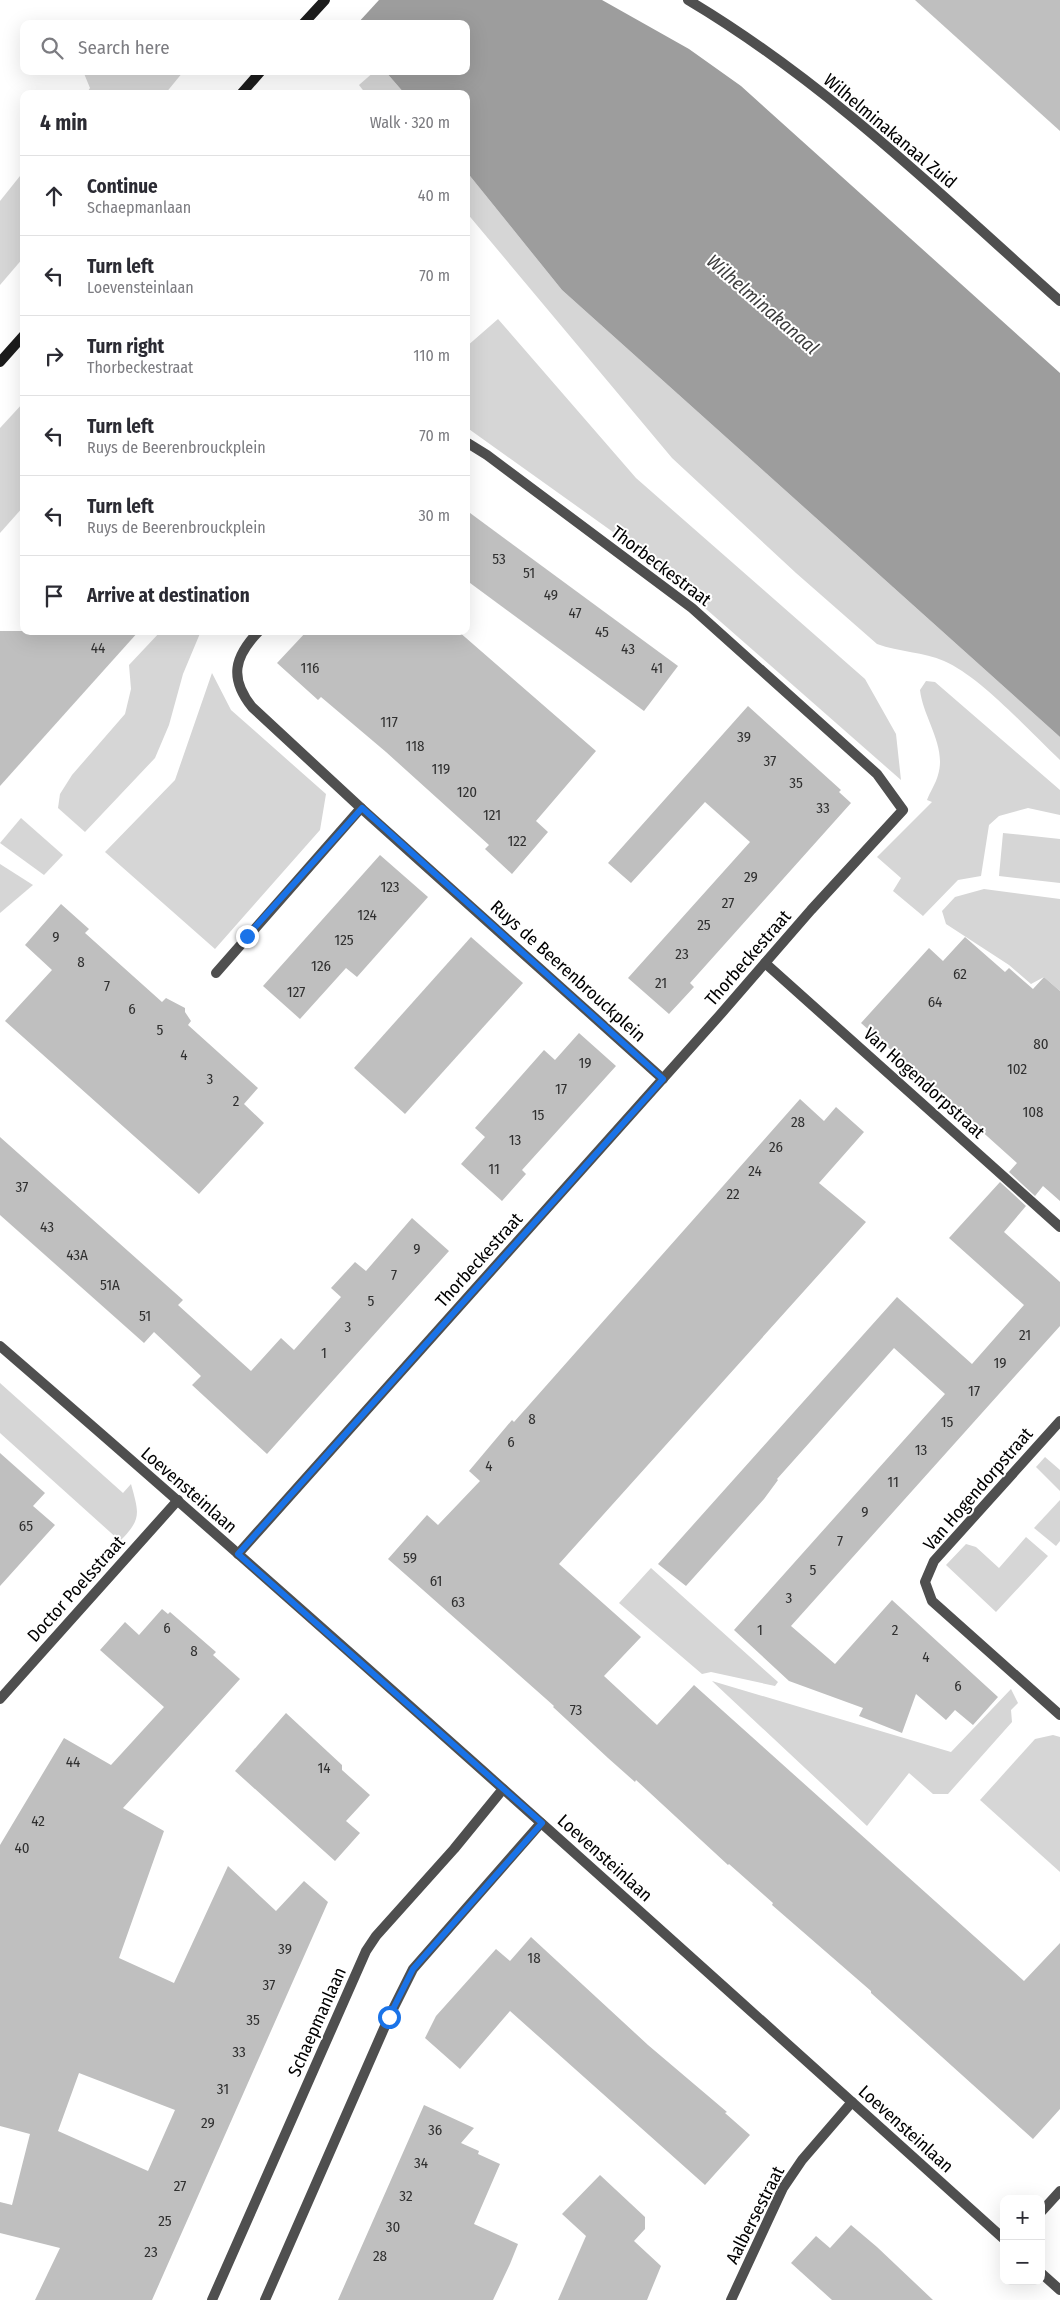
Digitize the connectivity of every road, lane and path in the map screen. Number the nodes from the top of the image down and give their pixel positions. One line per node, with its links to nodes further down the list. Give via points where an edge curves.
1 (325, 0): 3 (main road)
2 (688, 0): 6 (street, Wilhelminakanaal Zuid, via 803,78 863,125)
3 (307, 20)
4 (257, 75): 5 (main road)
5 (244, 90)
6 (1060, 301)
7 (20, 340): 8 (main road)
8 (0, 362)
9 (470, 445): 12 (street, Thorbeckestraat, via 692,608 877,774 902,810)
10 (255, 635): 11 (street, Ruys de Beerenbrouckplein, via 243,651 236,674 240,692 252,707)
11 (362, 808): 13 (street); 14 (street, Ruys de Beerenbrouckplein)
12 (765, 963): 14 (street, Thorbeckestraat); 15 (street, Van Hogendorpstraat)
13 (216, 972)
14 (663, 1079): 19 (street, Thorbeckestraat)
15 (1060, 1227)
16 (0, 1346): 18 (street, Loevensteinlaan)
17 (1060, 1421): 21 (street, Van Hogendorpstraat, via 934,1561 925,1582 932,1601)
18 (178, 1500): 19 (street, Loevensteinlaan); 20 (street, Doctor Poelsstraat)
19 (238, 1554): 22 (street, Loevensteinlaan)
20 (0, 1699)
21 (1060, 1715)
22 (503, 1789): 23 (street, Loevensteinlaan); 30 (street, Schaepmanlaan, via 366,1951)
23 (542, 1823): 24 (street, Loevensteinlaan); 31 (street, via 413,1969)
24 (852, 2102): 27 (street, Loevensteinlaan); 32 (street, Aalbersestraat, via 802,2160 783,2188)
25 (1060, 2191): 26 (street)
26 (1045, 2208)
27 (1000, 2235)
28 (1045, 2277): 29 (street)
29 (1060, 2290)
30 (212, 2300)
31 (265, 2300)
32 (731, 2300)

